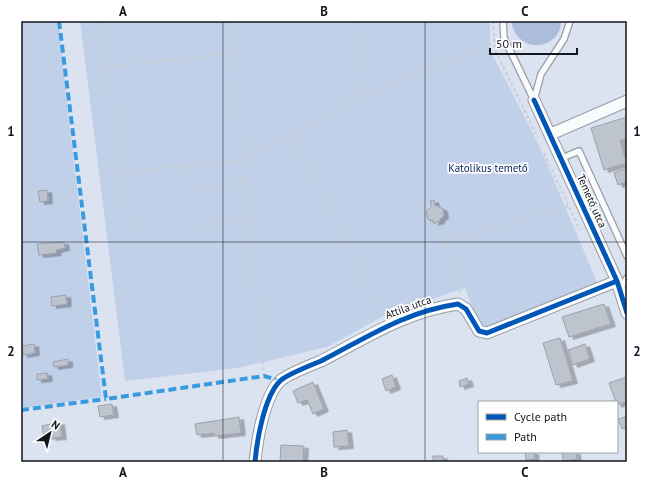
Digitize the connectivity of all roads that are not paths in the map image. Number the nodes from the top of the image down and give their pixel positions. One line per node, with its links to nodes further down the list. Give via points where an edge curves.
1 (503, 21): 3 (lane, Temető utca, via 504,38)
2 (570, 21): 3 (lane, via 564,39 541,74)
3 (534, 100): 5 (street, Temető utca)
4 (627, 101): 5 (street)
5 (551, 134): 6 (street, Temető utca)
6 (562, 158): 7 (lane, via 579,151); 8 (street, Temető utca)
7 (627, 256)
8 (621, 283): 9 (street, Temető utca); 10 (street, Attila utca, via 487,333 478,331 466,309 458,304 433,307 379,329 280,381 270,399 257,437)
9 (627, 313)
10 (255, 462)

